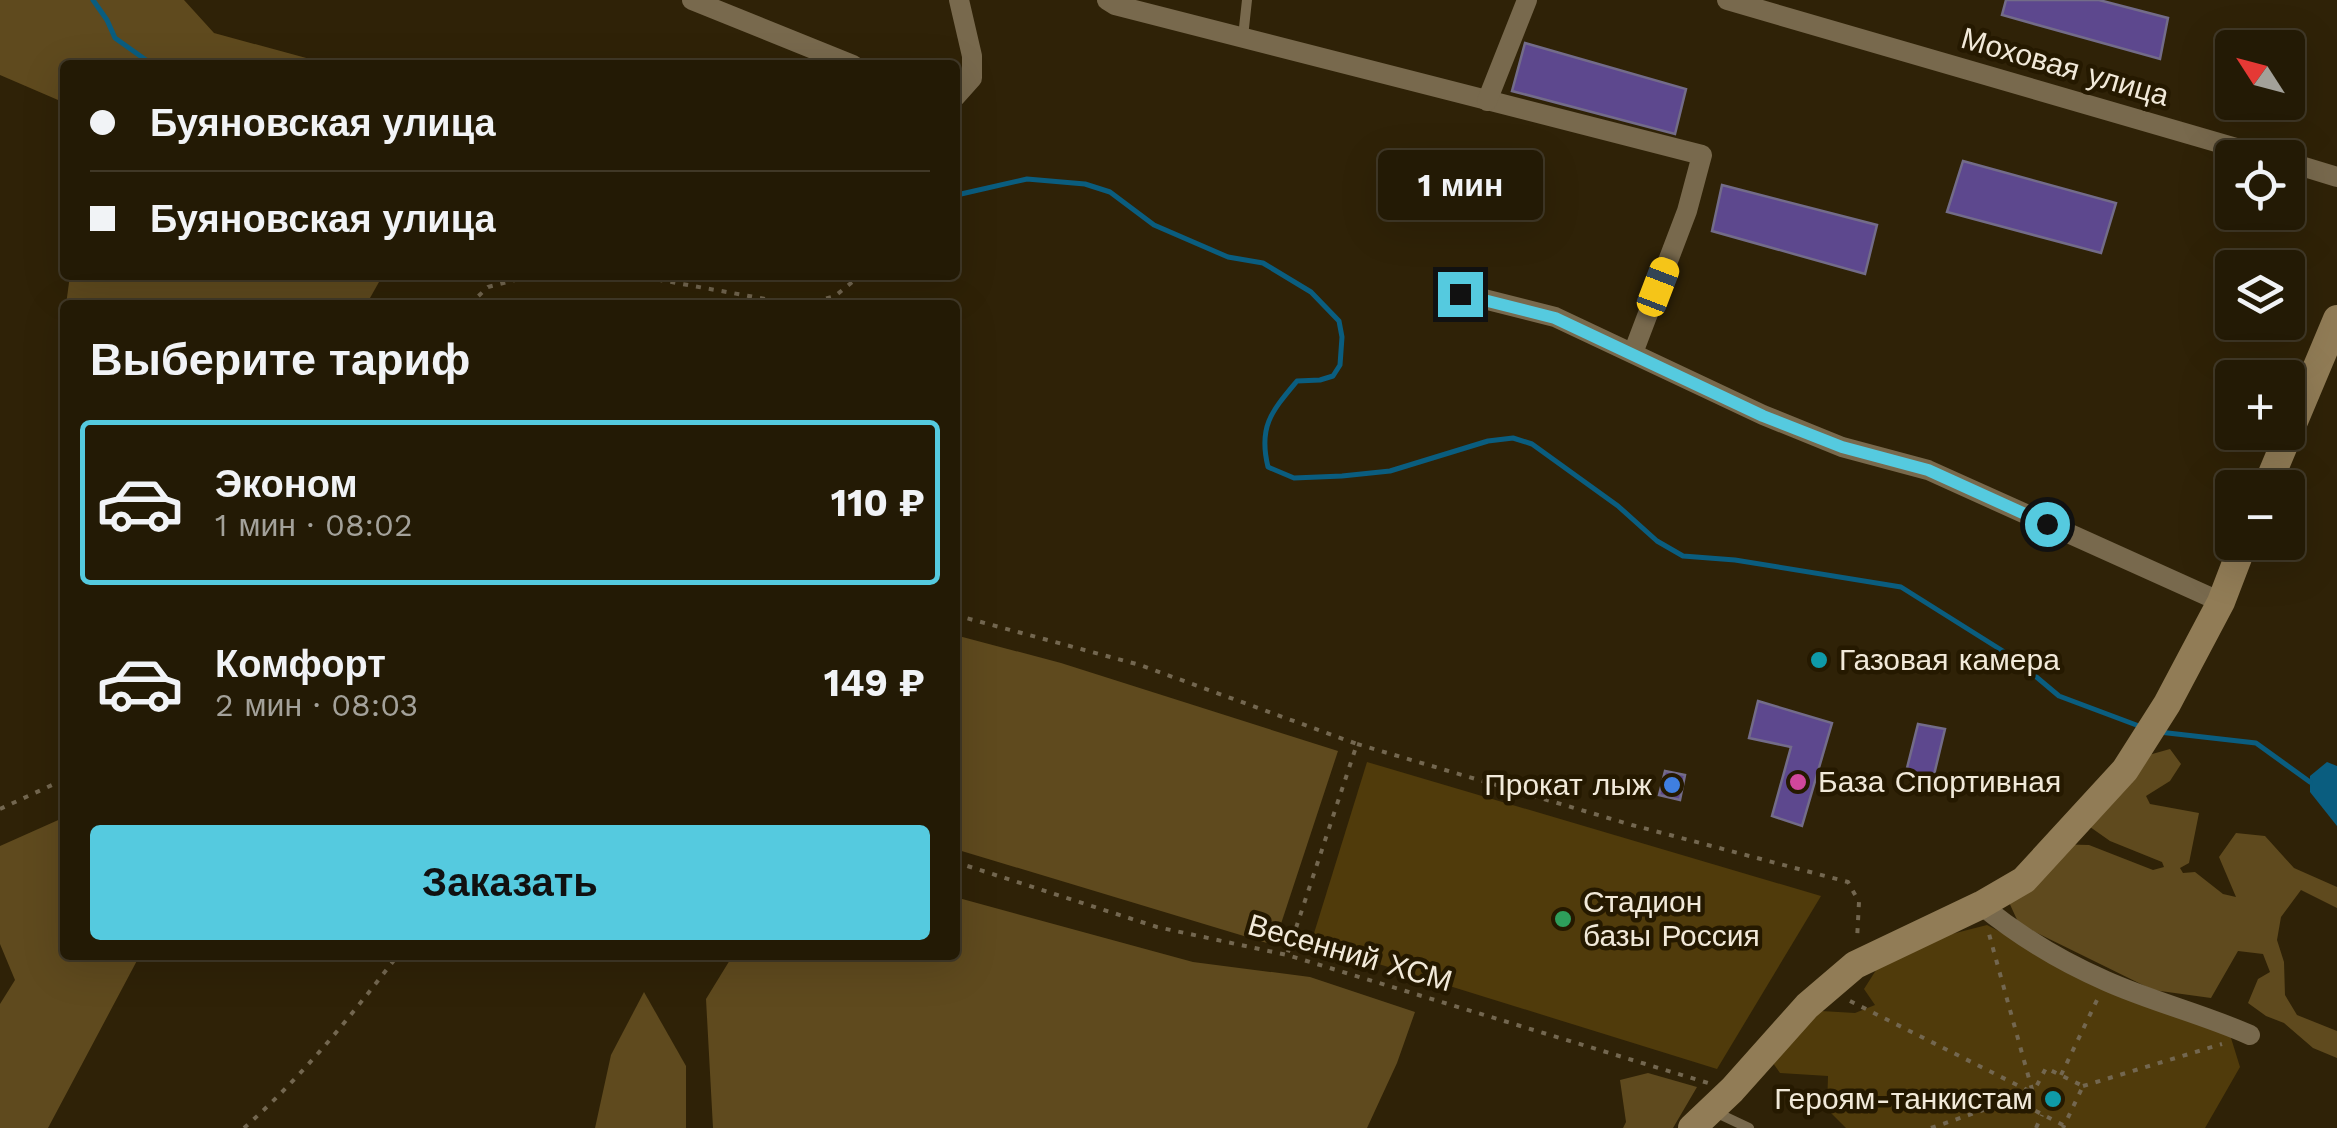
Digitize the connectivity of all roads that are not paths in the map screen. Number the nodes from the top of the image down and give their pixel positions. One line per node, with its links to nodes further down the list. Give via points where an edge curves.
1 (692, 0): 8 (street)
2 (959, 0): 9 (street, via 972,56 972,78)
3 (1107, 0): 7 (street)
4 (1247, 0): 7 (lane)
5 (1527, 0): 10 (street)
6 (1727, 0): 11 (street, Моховая улица)
7 (1243, 37): 10 (street)
8 (841, 60)
9 (960, 91)
10 (1486, 101): 16 (street, via 1702,155 1688,211)
11 (2215, 142)
12 (2305, 167): 13 (street)
13 (2337, 177)
14 (1460, 294): 16 (street, via 1555,318)
15 (2337, 319): 17 (main road)
16 (1633, 353): 19 (street, via 1763,416 1928,470)
17 (2274, 470)
18 (2237, 560): 19 (main road)
19 (2220, 602): 20 (main road, via 2124,770 2024,880)
20 (1981, 905): 21 (street, via 2012,930 2106,982); 22 (main road, via 1855,965)
21 (2250, 1036)
22 (1701, 1119): 23 (lane)
23 (1750, 1128)

